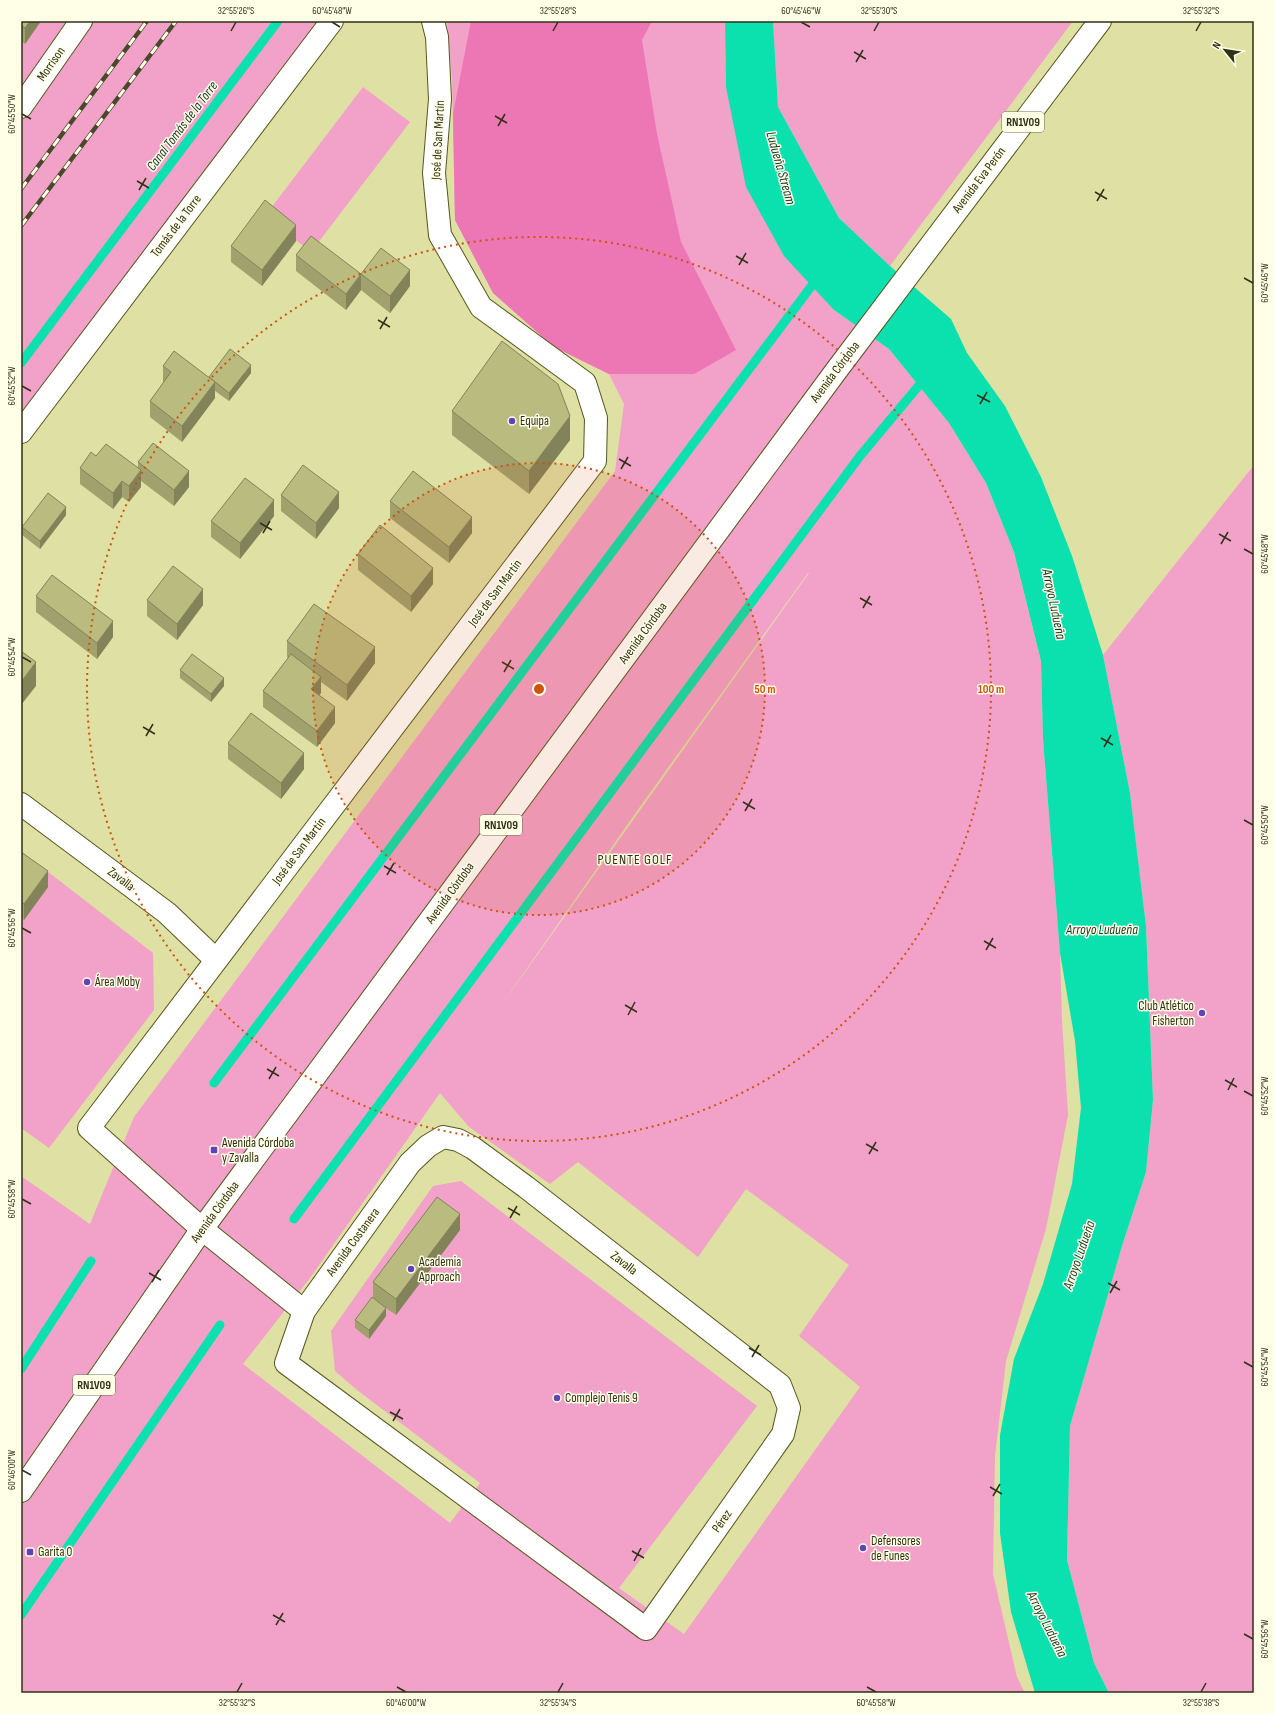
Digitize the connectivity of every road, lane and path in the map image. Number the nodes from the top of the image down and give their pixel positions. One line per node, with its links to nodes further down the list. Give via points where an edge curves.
1 (81, 21): 5 (street, Morrison)
2 (332, 21): 7 (street, Tomás de la Torre)
3 (433, 21): 9 (street, José de San Martín, via 437,37 440,99 434,173 440,235 481,307 585,383 596,418 595,461)
4 (1100, 21): 6 (street, Avenida Eva Perón / RN1V09)
5 (21, 107)
6 (888, 302): 11 (street, Avenida Córdoba / RN1V09)
7 (21, 432)
8 (21, 804): 9 (street, Zavalla, via 167,913)
9 (216, 960): 11 (street, José de San Martín, via 89,1128)
10 (443, 1137): 12 (street, Avenida Costanera, via 428,1146 410,1163); 13 (street, Zavalla, via 458,1140 473,1148 526,1187 780,1385)
11 (202, 1228): 12 (street); 14 (street, Avenida Córdoba / RN1V09)
12 (304, 1311): 15 (street, Avenida Costanera, via 286,1363)
13 (788, 1408): 15 (street, Pérez, via 783,1434)
14 (21, 1491)
15 (646, 1629)

